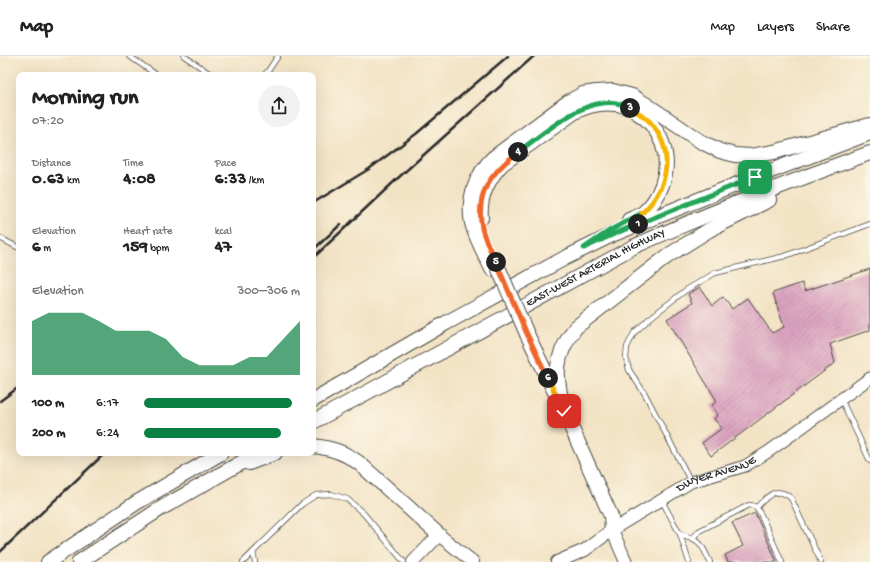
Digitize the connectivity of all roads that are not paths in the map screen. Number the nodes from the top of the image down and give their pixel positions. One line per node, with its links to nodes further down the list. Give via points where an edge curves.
1 (129, 56): 4 (lane)
2 (184, 56): 5 (lane)
3 (278, 56): 6 (lane)
4 (153, 72)
5 (208, 72)
6 (267, 72)
7 (870, 125): 15 (main road, via 774,152 750,156 735,155 700,141 648,104 632,96 613,91 582,94 493,158 477,180 472,194 472,223)
8 (870, 133): 14 (main road, EAST-WEST ARTERIAL HIGHWAY, via 755,177)
9 (870, 153): 10 (main road, EAST-WEST ARTERIAL HIGHWAY)
10 (850, 160): 20 (main road, via 709,230 669,255 576,327 566,340 559,357 557,375); 21 (main road, EAST-WEST ARTERIAL HIGHWAY, via 679,226 633,247)
11 (870, 224): 28 (lane, via 785,256 715,273 686,290 634,333 627,347 629,370 645,394)
12 (0, 238): 13 (lane)
13 (16, 246)
14 (584, 248): 15 (main road, via 642,213 658,196 664,178 665,150 660,136 643,116 627,106 600,104 576,111 496,171 486,186 481,200 480,215); 18 (main road, EAST-WEST ARTERIAL HIGHWAY)
15 (494, 267): 16 (main road, bridge)
16 (524, 335): 20 (main road); 31 (main road, via 605,524)
17 (870, 378): 19 (street, DWYER AVENUE)
18 (316, 398)
19 (841, 399): 26 (lane); 28 (street, DWYER AVENUE, via 745,466)
20 (564, 411): 31 (main road, via 611,516)
21 (316, 420)
22 (316, 446): 33 (main road, via 351,457)
23 (216, 456): 36 (main road, via 136,503)
24 (252, 456): 27 (main road)
25 (268, 456): 27 (main road)
26 (870, 461)
27 (226, 470): 37 (main road)
28 (690, 482): 29 (street, DWYER AVENUE)
29 (662, 499): 31 (street, DWYER AVENUE); 32 (lane)
30 (757, 507): 34 (lane, via 749,505 699,531); 47 (lane); 48 (lane, via 778,492 792,498)
31 (612, 530): 43 (main road, DWYER AVENUE, via 585,550); 44 (main road)
32 (680, 534): 34 (lane); 45 (lane)
33 (439, 535): 41 (main road); 42 (main road)
34 (693, 538): 46 (lane, via 700,543)
35 (253, 552): 38 (lane); 39 (lane); 40 (lane, via 302,504 316,495 331,494 347,499 364,514)
36 (48, 562)
37 (79, 562)
38 (243, 562)
39 (255, 562)
40 (404, 562)
41 (414, 562)
42 (473, 562)
43 (557, 562)
44 (626, 562)
45 (689, 562)
46 (710, 562)
47 (782, 562)
48 (820, 562)

